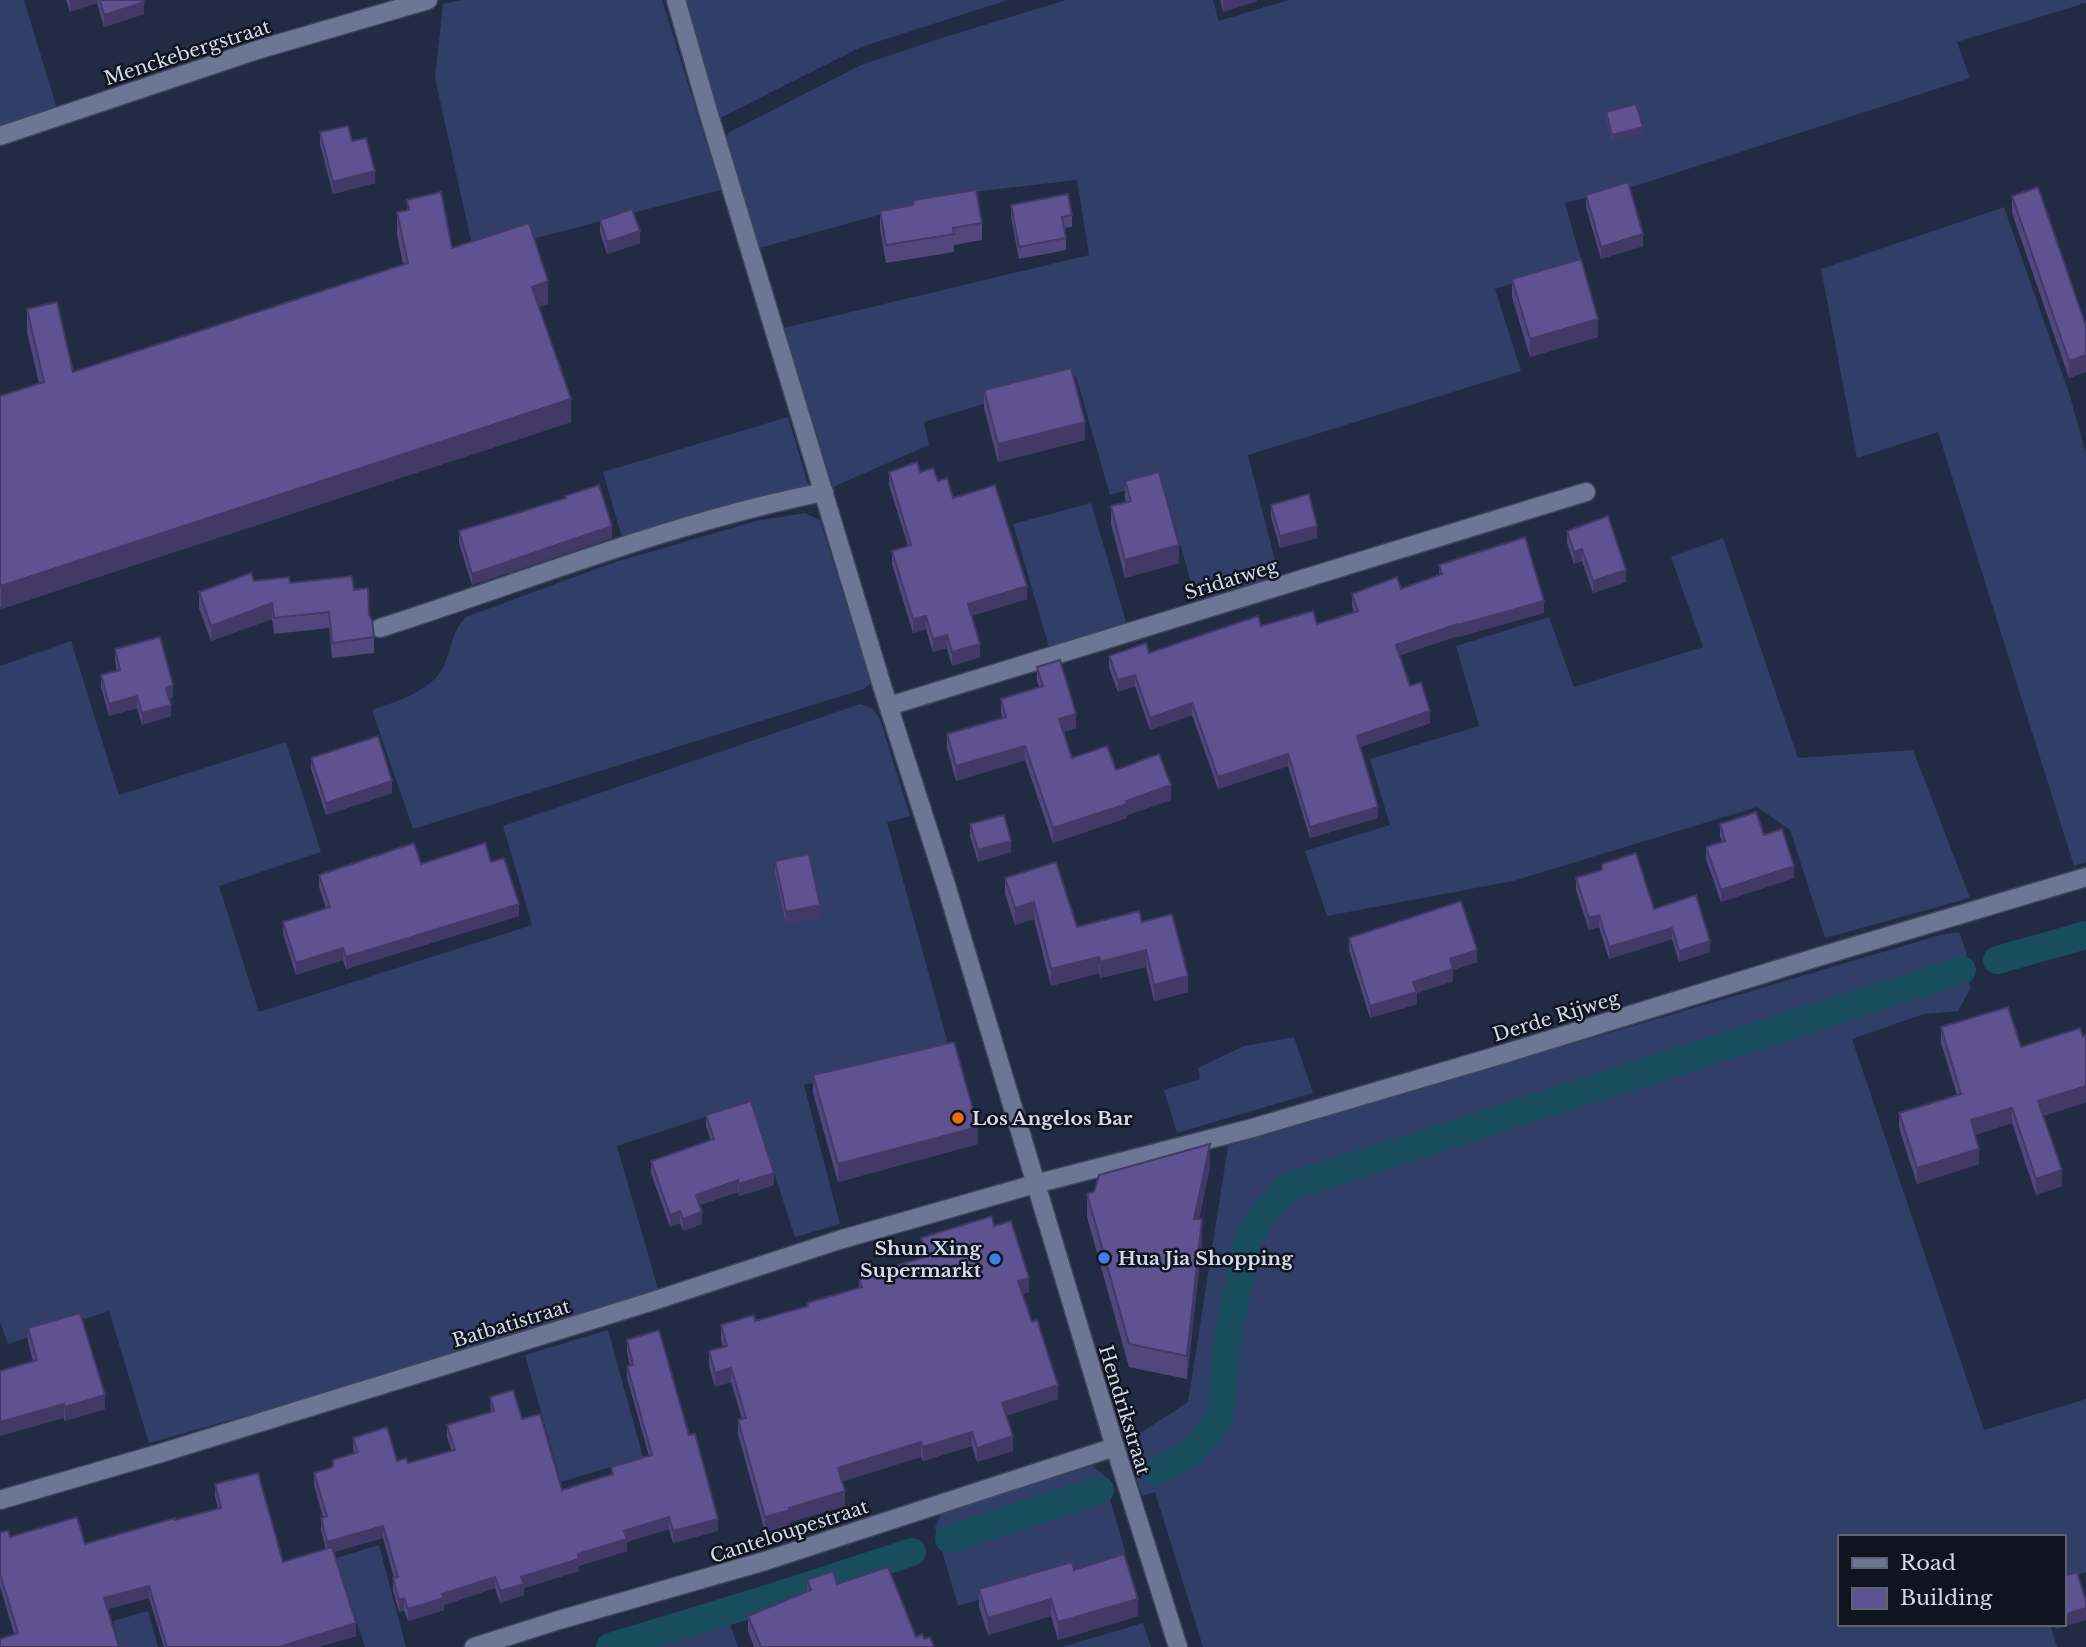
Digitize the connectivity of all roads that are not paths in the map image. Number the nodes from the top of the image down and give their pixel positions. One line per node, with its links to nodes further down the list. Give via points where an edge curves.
1 (428, 0): 3 (street, Menckebergstraat, via 257,50)
2 (676, 0): 4 (street, Hendrikstraat)
3 (0, 136)
4 (824, 492): 6 (street, via 651,536); 7 (street, Hendrikstraat)
5 (1586, 492): 7 (street, Sridatweg)
6 (380, 628)
7 (889, 706): 9 (street, Hendrikstraat)
8 (2086, 877): 9 (street, Derde Rijweg, via 1249,1129)
9 (1035, 1184): 10 (street, Hendrikstraat); 11 (street, Batbatistraat, via 839,1240)
10 (1115, 1447): 12 (street, Canteloupestraat, via 765,1561); 13 (street, Hendrikstraat)
11 (0, 1500)
12 (474, 1647)
13 (1178, 1647)

